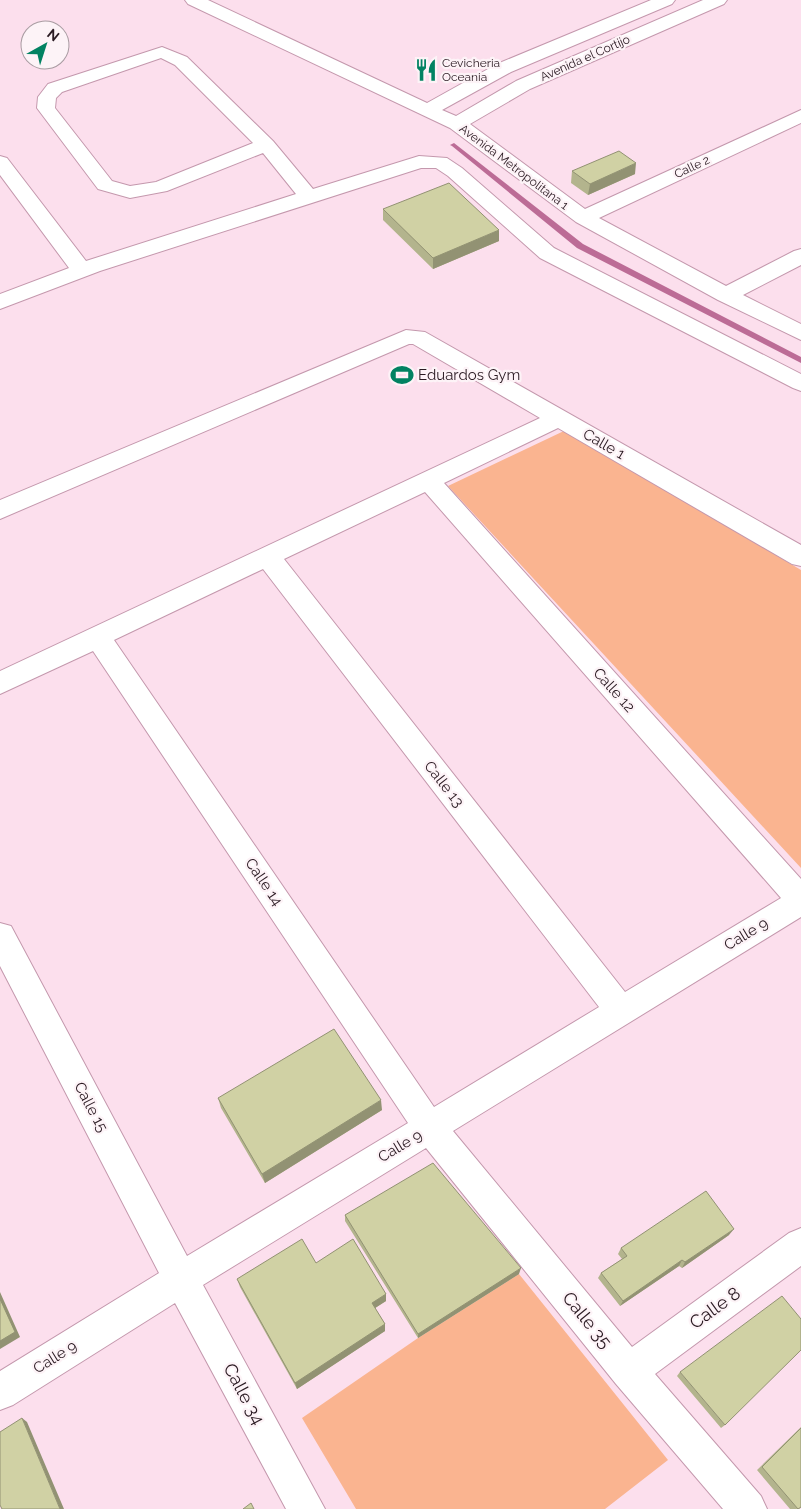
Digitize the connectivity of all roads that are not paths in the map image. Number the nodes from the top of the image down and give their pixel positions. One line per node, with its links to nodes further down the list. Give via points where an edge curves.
1 (194, 0): 4 (street, Avenida Metropolitana 1)
2 (666, 0): 4 (street, Avenida el Cortijo, via 504,68)
3 (718, 0): 6 (street, Avenida el Cortijo, via 523,85)
4 (427, 110): 6 (street, Avenida Metropolitana 1)
5 (801, 116): 10 (street, Calle 2)
6 (457, 124): 10 (street, Avenida Metropolitana 1)
7 (266, 145): 7 (street, via 182,61 162,52 55,88 47,97 46,108 105,185 130,192 160,186); 9 (street)
8 (0, 162): 12 (street)
9 (310, 198): 12 (street); 16 (street, via 419,162 440,162 547,253)
10 (583, 218): 13 (street, Avenida Metropolitana 1)
11 (801, 256): 13 (street)
12 (82, 270): 14 (street)
13 (726, 295): 15 (street, Avenida Metropolitana 1)
14 (0, 302)
15 (801, 333)
16 (801, 383)
17 (558, 418): 18 (street); 19 (street, Calle 1, via 417,338 406,337); 21 (street, Calle 1)
18 (428, 480): 20 (street); 24 (street, Calle 12)
19 (0, 510)
20 (267, 556): 22 (street); 26 (street, Calle 13)
21 (801, 557)
22 (98, 636): 23 (street); 27 (street, Calle 14)
23 (0, 682)
24 (801, 900): 26 (street, Calle 9)
25 (0, 936): 29 (street, Calle 15)
26 (621, 1011): 27 (street, Calle 9)
27 (430, 1128): 29 (street, Calle 9); 30 (street, Calle 35)
28 (801, 1244): 30 (street, Calle 8)
29 (181, 1279): 31 (street, Calle 9); 32 (street, Calle 34)
30 (629, 1371): 33 (street, Calle 35)
31 (0, 1392)
32 (306, 1509)
33 (748, 1509)

